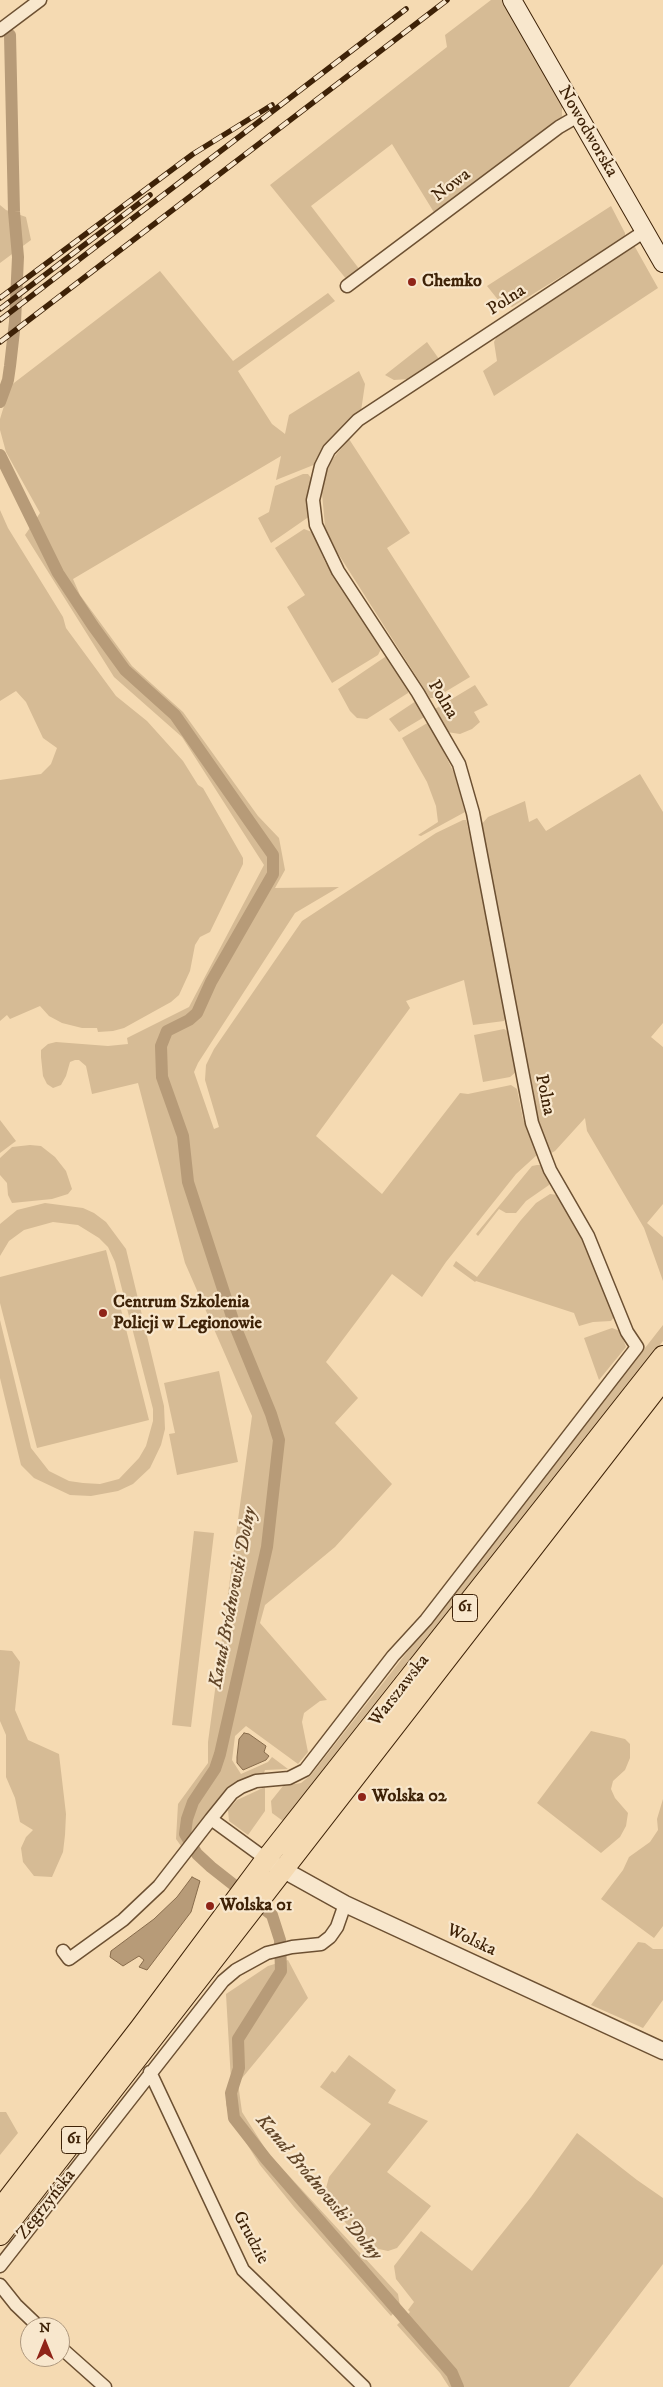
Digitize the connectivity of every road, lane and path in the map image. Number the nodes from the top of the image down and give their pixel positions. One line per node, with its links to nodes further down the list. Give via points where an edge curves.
1 (40, 0): 3 (street)
2 (512, 0): 4 (main road, Nowodworska)
3 (0, 30)
4 (578, 116): 5 (main road, Nowodworska); 7 (street, Nowa)
5 (645, 231): 6 (main road, Nowodworska); 10 (street, Polna, via 358,420 329,450 316,482 313,500 316,525 338,571 418,693 459,764 473,813 532,1123 550,1170 588,1236 627,1332 637,1347 426,1620 393,1656 305,1770 289,1778 256,1780 241,1787)
6 (663, 263)
7 (347, 286)
8 (663, 1356): 11 (main road, Warszawska / 61)
9 (663, 1380): 12 (main road, Warszawska / 61)
10 (211, 1819): 11 (street); 15 (street, via 159,1886 123,1920)
11 (266, 1859): 12 (street, Wolska); 14 (main road, Warszawska / 61, via 250,1880)
12 (284, 1872): 13 (street, Wolska); 14 (main road, Warszawska / 61, via 268,1890)
13 (345, 1904): 17 (street, Wolska); 18 (street, via 337,1928 330,1937 315,1946 267,1953 223,1981)
14 (239, 1911): 16 (main road, Warszawska / 61)
15 (66, 1955)
16 (144, 2036): 19 (main road, Zegrzyńska / 61); 20 (main road, Zegrzyńska / 61)
17 (663, 2051)
18 (150, 2072): 21 (street, Zegrzyńska); 26 (street, Grudzie, via 243,2270)
19 (0, 2209)
20 (0, 2236)
21 (0, 2266)
22 (0, 2285): 23 (street)
23 (29, 2317)
24 (70, 2356): 25 (street)
25 (104, 2387)
26 (364, 2387)

